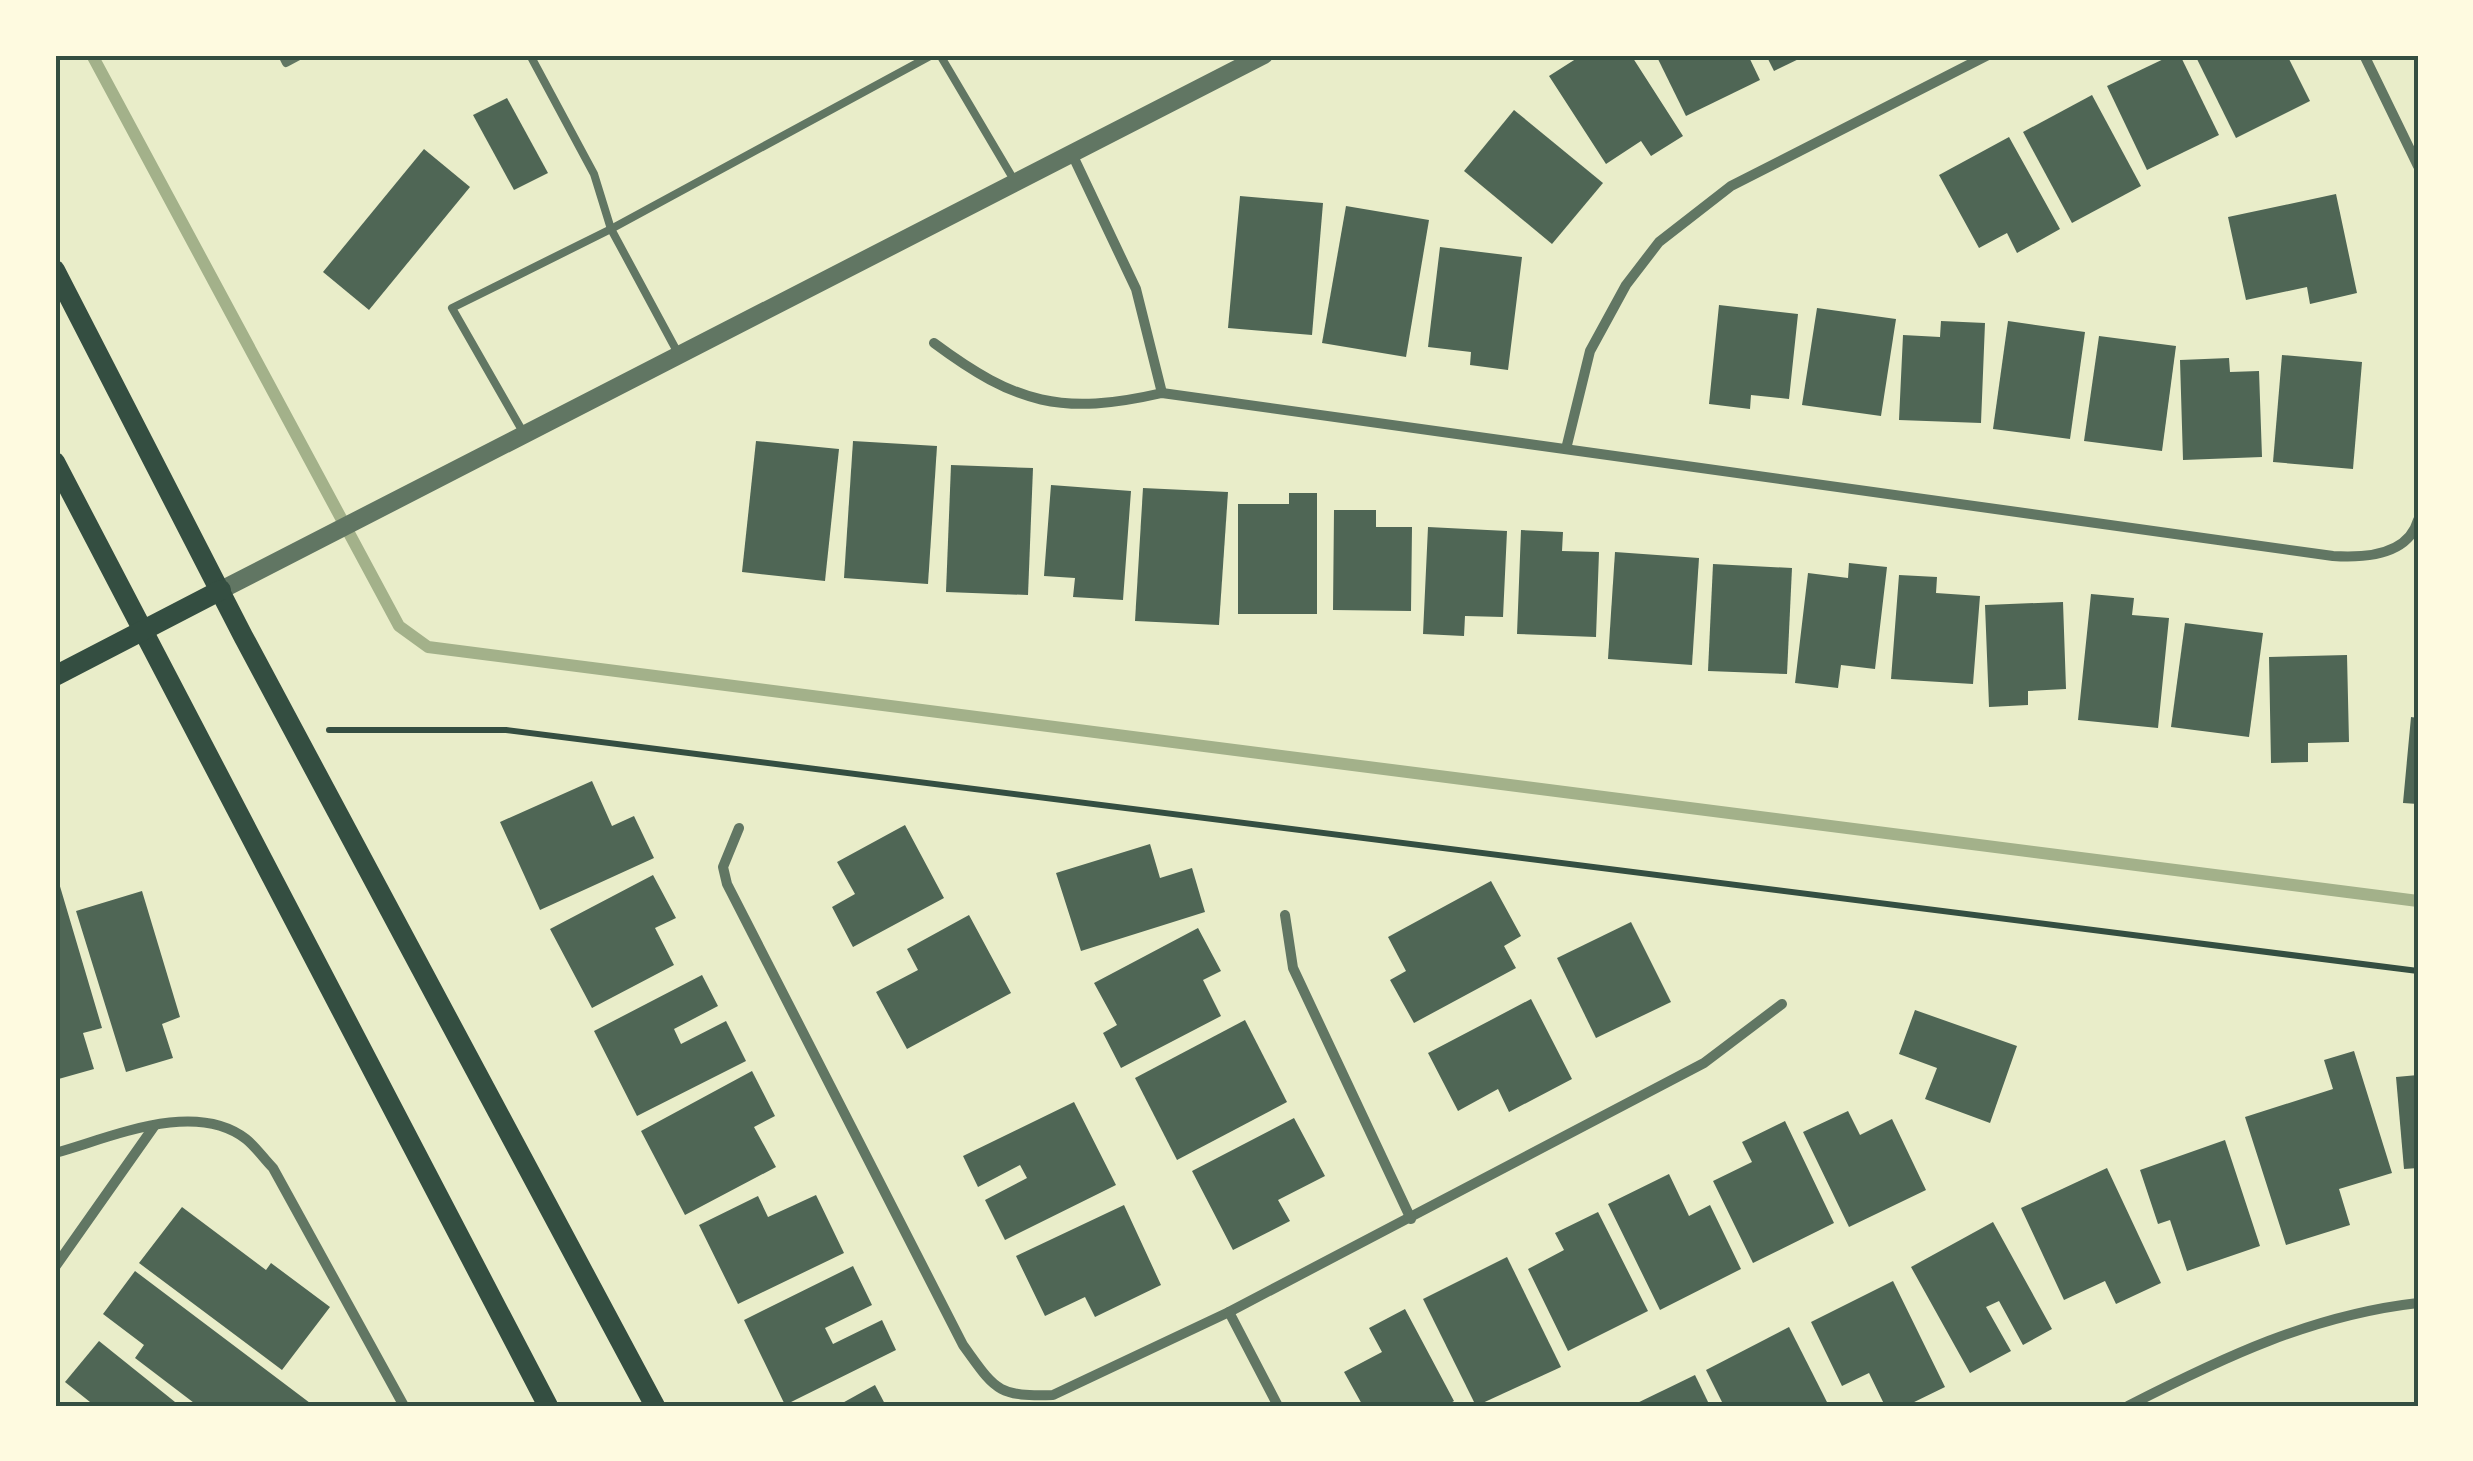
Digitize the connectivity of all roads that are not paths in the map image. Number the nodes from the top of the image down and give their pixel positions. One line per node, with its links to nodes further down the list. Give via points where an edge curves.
1 (282, 55): 2 (lane, via 286,62)
2 (301, 55)
3 (530, 55): 12 (lane, via 594,174)
4 (932, 55): 12 (lane)
5 (940, 55): 11 (lane)
6 (1264, 55): 9 (street)
7 (1988, 55): 18 (street, via 1730,186 1659,242 1590,351)
8 (2364, 55): 10 (street)
9 (1072, 154): 11 (street); 16 (street, via 1136,289)
10 (2418, 166)
11 (1016, 182): 15 (street)
12 (611, 229): 15 (lane); 17 (lane, via 452,308)
13 (55, 270): 21 (main road)
14 (934, 344): 16 (street, via 1023,397 1103,407)
15 (679, 356): 17 (street)
16 (1162, 392): 18 (street)
17 (525, 436): 21 (street)
18 (1566, 449): 20 (street, via 2333,556 2393,550)
19 (55, 462): 22 (main road)
20 (2418, 520)
21 (221, 590): 22 (main road); 35 (main road)
22 (143, 630): 23 (main road); 34 (main road)
23 (55, 676)
24 (738, 828): 32 (street, via 723,866 727,884 946,1312 995,1389 1013,1396 1052,1395)
25 (1285, 915): 29 (street, via 1293,968)
26 (1782, 1004): 29 (street, via 1704,1063)
27 (155, 1126): 28 (street); 30 (street); 33 (street, via 205,1122 245,1138 273,1168)
28 (55, 1153)
29 (1411, 1218): 32 (street)
30 (55, 1266)
31 (2418, 1303): 37 (street, via 2359,1310 2245,1347)
32 (1228, 1312): 36 (street)
33 (404, 1406)
34 (548, 1406)
35 (655, 1406)
36 (1278, 1406)
37 (2128, 1406)

